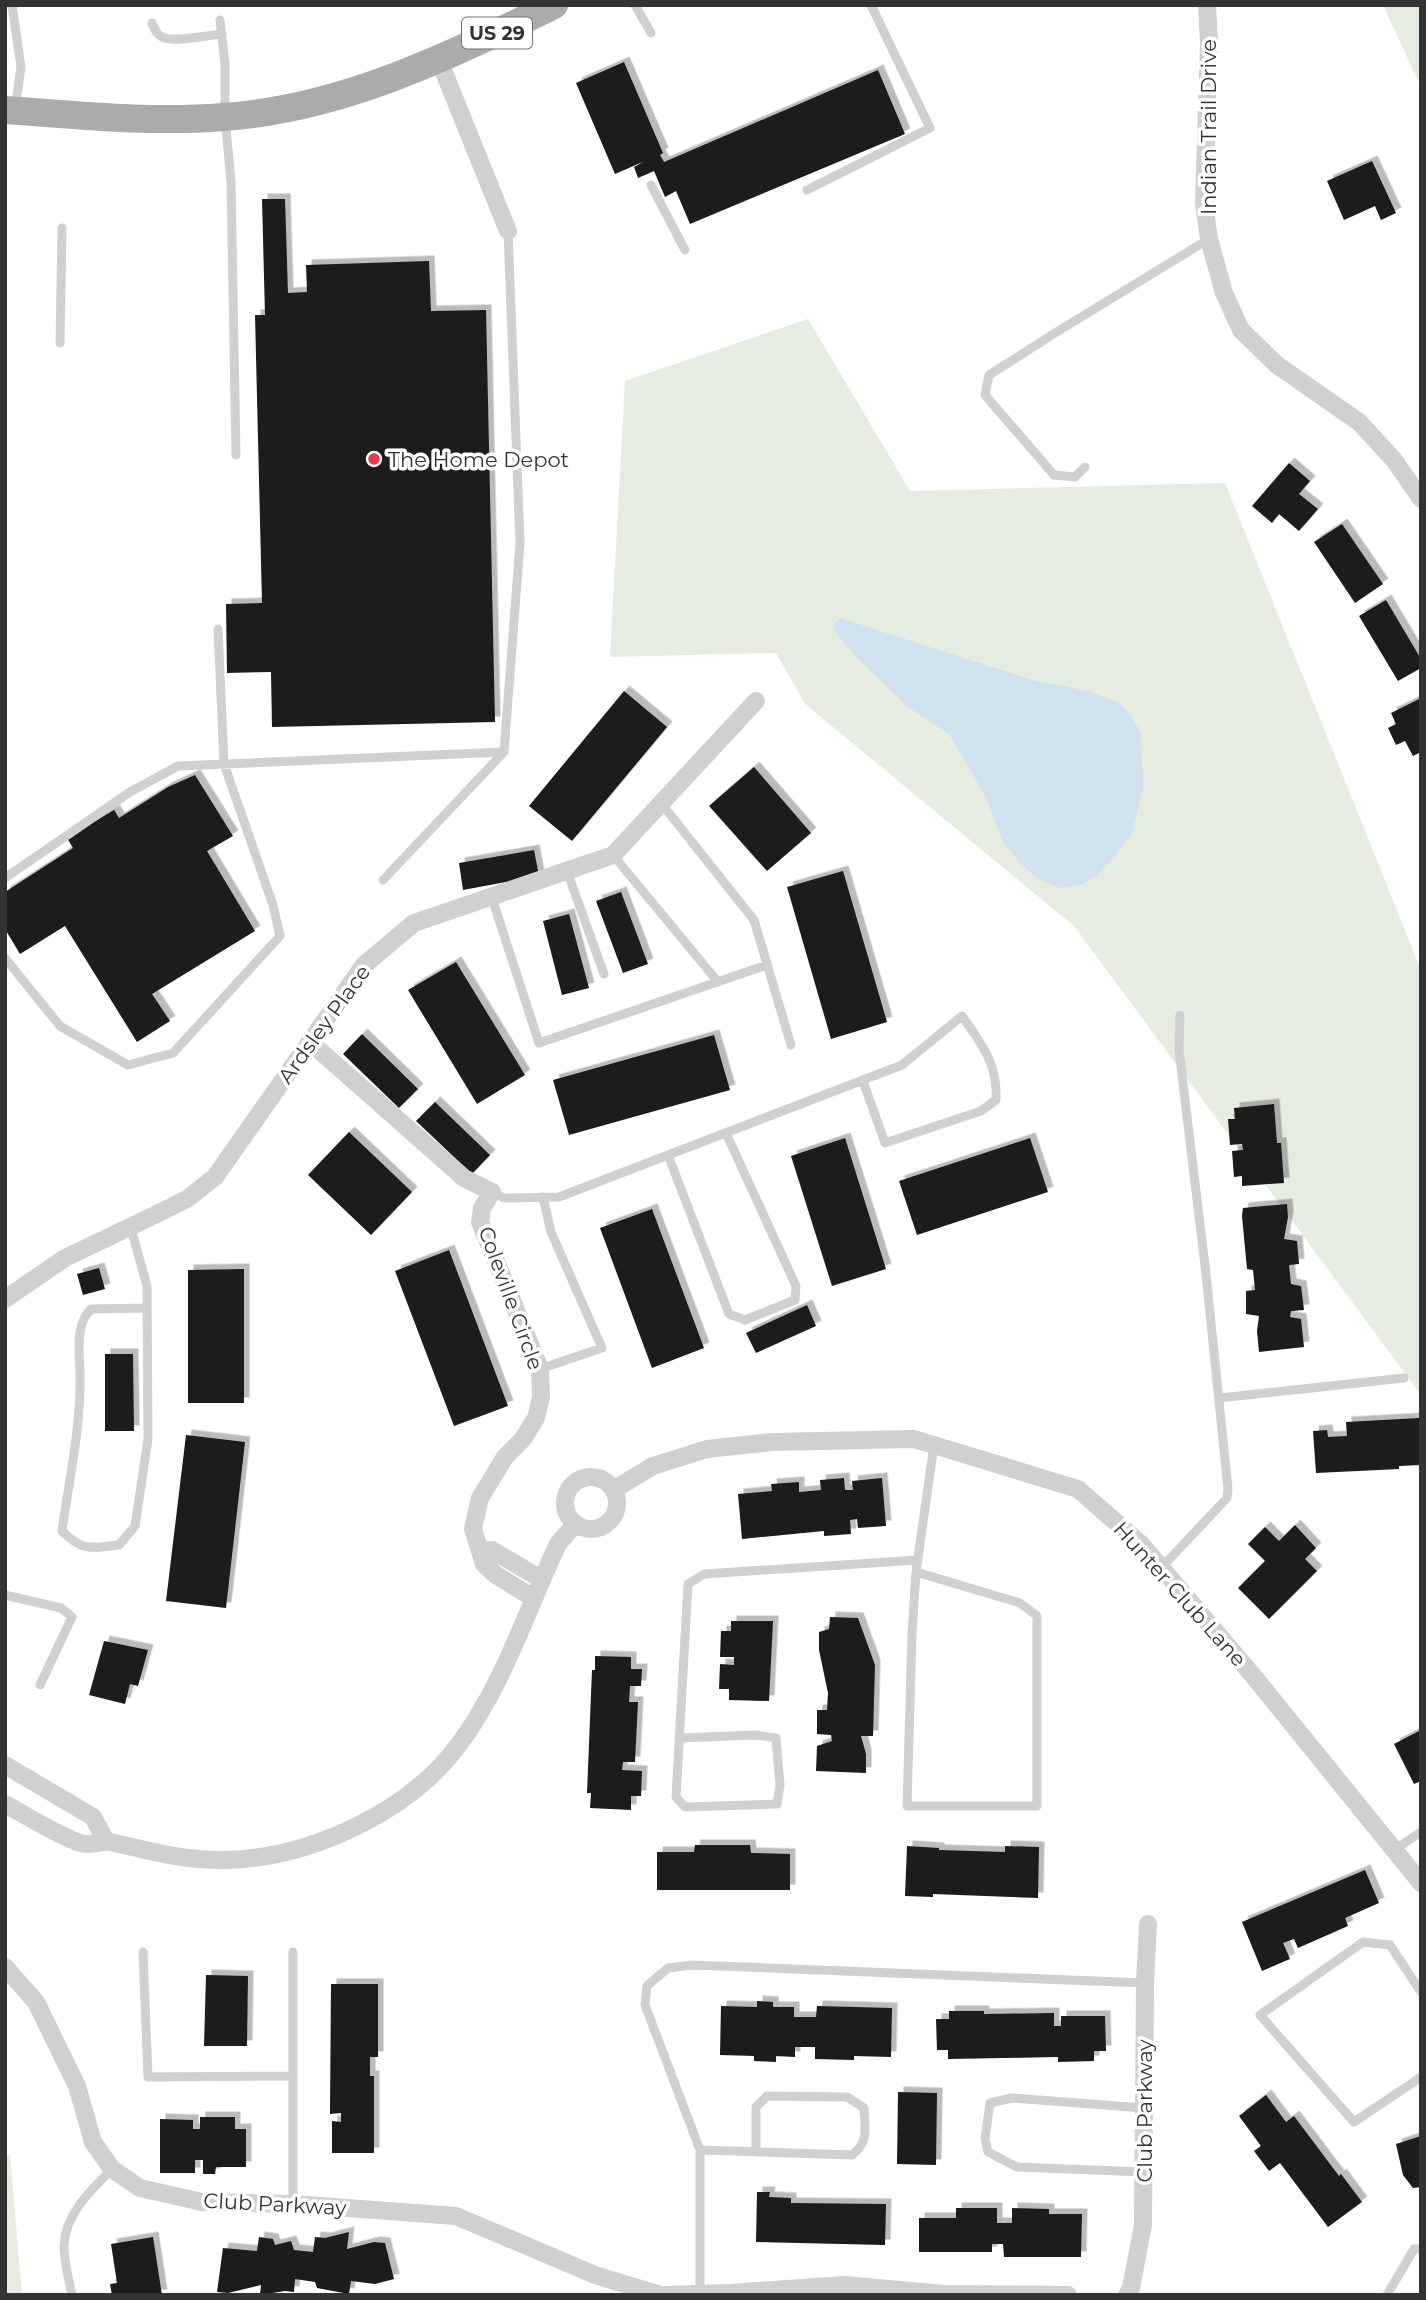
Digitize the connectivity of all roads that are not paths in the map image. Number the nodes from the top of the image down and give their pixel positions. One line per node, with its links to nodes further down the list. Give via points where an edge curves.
1 (12, 5): 11 (lane, via 21,67)
2 (635, 5): 8 (lane)
3 (871, 5): 14 (lane, via 930,128)
4 (1207, 5): 17 (street, Indian Trail Drive, via 1204,203)
5 (550, 6): 10 (main road, US 29)
6 (220, 20): 9 (lane)
7 (152, 23): 9 (lane, via 162,37 172,39)
8 (651, 33)
9 (222, 34): 12 (lane)
10 (439, 60): 12 (main road, US 29, via 321,101); 16 (street)
11 (10, 110): 12 (main road, US 29, via 165,119)
12 (225, 117): 20 (lane, via 231,182)
13 (652, 185): 18 (lane)
14 (807, 190)
15 (62, 228): 19 (lane)
16 (508, 231): 25 (lane, via 520,542)
17 (1209, 239): 21 (lane, via 989,375 985,395 1054,475 1075,477); 22 (street, Indian Trail Drive, via 1224,293 1241,330 1277,365 1359,422)
18 (685, 250)
19 (60, 343)
20 (236, 455)
21 (1085, 467)
22 (1421, 499)
23 (218, 629): 26 (lane)
24 (756, 701): 27 (street, Ardsley Place)
25 (505, 752): 26 (lane); 31 (lane)
26 (223, 764): 30 (lane, via 178,766 130,792); 33 (lane, via 281,936 173,1053 128,1065 60,1027)
27 (661, 803): 28 (street, Ardsley Place); 34 (lane, via 754,920)
28 (614, 855): 29 (street, Ardsley Place); 36 (lane)
29 (567, 871): 32 (street, Ardsley Place); 35 (lane)
30 (5, 878)
31 (383, 880)
32 (492, 898): 36 (lane, via 539,1043); 38 (street, Ardsley Place, via 414,923 364,965)
33 (5, 957)
34 (767, 965): 36 (lane); 39 (lane)
35 (604, 974)
36 (718, 982)
37 (1180, 1015): 50 (lane, via 1179,1050)
38 (310, 1042): 43 (street, Coleville Circle, via 464,1178); 45 (street, Ardsley Place, via 215,1177 187,1199)
39 (791, 1045)
40 (863, 1081): 40 (lane, via 902,1065 962,1016 981,1043 997,1080 996,1100 981,1111 885,1143); 41 (lane)
41 (726, 1133): 42 (lane); 42 (lane, via 796,1286 795,1300 745,1320 729,1314)
42 (668, 1155): 44 (lane, via 559,1196)
43 (492, 1192): 44 (lane, via 504,1198); 48 (street, Coleville Circle, via 480,1222)
44 (543, 1197): 48 (lane, via 551,1232 602,1348)
45 (130, 1226): 46 (street, Ardsley Place, via 65,1258); 47 (lane, via 147,1286)
46 (5, 1298)
47 (147, 1308): 47 (lane, via 148,1440 135,1526 119,1545 77,1546 62,1531 81,1396 83,1317 91,1309)
48 (540, 1369): 54 (street, Coleville Circle, via 536,1418 480,1498 473,1529)
49 (1404, 1378): 50 (lane)
50 (1220, 1398): 56 (lane, via 1227,1498)
51 (934, 1445): 52 (street, Hunter Club Lane, via 914,1439 772,1442 707,1449 653,1466); 55 (lane); 56 (street, Hunter Club Lane, via 1078,1489)
52 (614, 1490): 53 (street, via 618,1506 608,1524 588,1531); 53 (street, via 593,1475 572,1482 563,1501 569,1521)
53 (575, 1524): 58 (street, via 558,1544)
54 (482, 1551): 58 (street, via 492,1550); 60 (street, Coleville Circle, via 484,1564)
55 (918, 1560): 57 (lane); 62 (lane, via 704,1574 688,1584)
56 (1161, 1568): 67 (street, Hunter Club Lane)
57 (916, 1573): 57 (lane, via 907,1805 1037,1807 1037,1616 1020,1604)
58 (541, 1579): 60 (street)
59 (5, 1595): 61 (lane, via 61,1608 72,1617)
60 (533, 1598): 66 (street, via 488,1701 459,1745 420,1785 375,1816 337,1837 299,1849 237,1859 189,1858)
61 (40, 1685)
62 (679, 1738): 62 (lane, via 676,1797 685,1807 777,1804 776,1738)
63 (5, 1765): 66 (street, via 93,1816)
64 (5, 1804): 66 (street, via 83,1844)
65 (1421, 1832): 67 (lane)
66 (106, 1841)
67 (1394, 1850): 68 (street, Hunter Club Lane)
68 (1421, 1883)
69 (1148, 1924): 73 (street, Club Parkway)
70 (142, 1952): 75 (lane, via 148,2077)
71 (293, 1952): 75 (lane)
72 (5, 1967): 80 (street, Club Parkway, via 36,2002 78,2086 93,2141)
73 (1145, 1983): 77 (street, Club Parkway); 78 (lane, via 692,1965 668,1968 647,1986 645,2005)
74 (1421, 1992): 76 (lane, via 1390,1945 1363,1942 1260,2015 1354,2122)
75 (292, 2076): 82 (lane)
76 (1421, 2077)
77 (1144, 2108): 81 (street, Club Parkway); 81 (lane, via 1012,2098 990,2103 985,2138 988,2152 1017,2167)
78 (700, 2150): 79 (lane); 85 (lane)
79 (756, 2152): 79 (lane, via 852,2155 862,2147 866,2132 864,2108 847,2097 767,2096 756,2107)
80 (112, 2169): 82 (street, Club Parkway, via 140,2188 202,2202); 86 (lane, via 87,2195 69,2227 64,2246)
81 (1144, 2172): 90 (street, Club Parkway, via 1143,2225)
82 (293, 2204): 87 (street, Club Parkway, via 456,2216 595,2275)
83 (1421, 2249): 91 (lane, via 1414,2249)
84 (774, 2292): 85 (street, Club Parkway); 88 (street, Club Parkway, via 844,2285)
85 (700, 2294): 87 (street, Club Parkway)
86 (72, 2295)
87 (663, 2295)
88 (1009, 2295): 89 (street, Club Parkway)
89 (1068, 2295)
90 (1127, 2295)
91 (1387, 2295)

